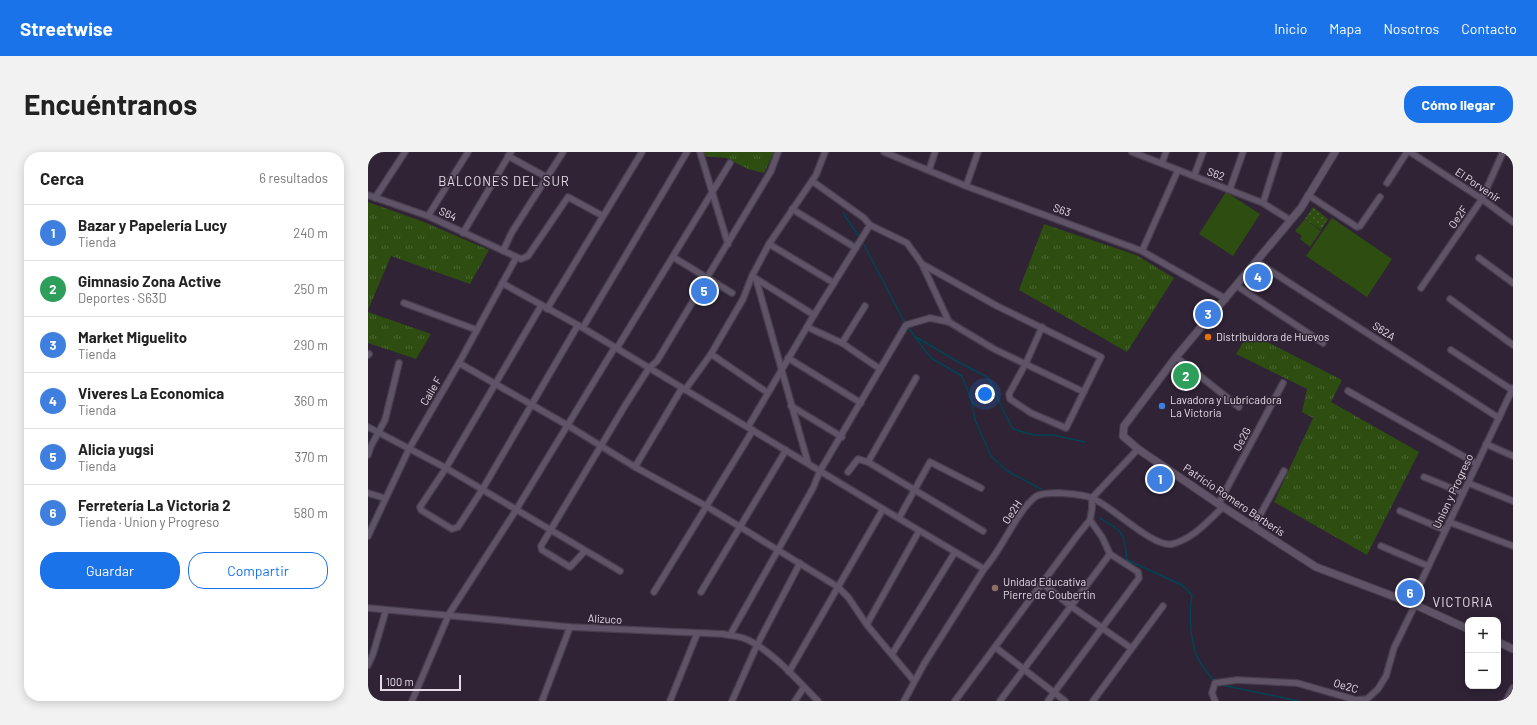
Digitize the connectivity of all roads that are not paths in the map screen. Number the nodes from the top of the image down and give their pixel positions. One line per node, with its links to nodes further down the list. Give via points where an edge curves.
1 (405, 152): 35 (street)
2 (467, 152): 40 (street)
3 (563, 152): 27 (street)
4 (642, 152): 41 (street)
5 (687, 152): 72 (street)
6 (700, 152): 32 (street)
7 (778, 152): 46 (street, via 771,171)
8 (825, 152): 28 (street)
9 (884, 152): 24 (street, S63)
10 (935, 152): 24 (street)
11 (978, 152): 30 (street)
12 (1132, 152): 23 (street, S62)
13 (1166, 152): 23 (street)
14 (1203, 152): 26 (street)
15 (1243, 152): 31 (street)
16 (1279, 152): 38 (street)
17 (1335, 152): 34 (street, Patricio Romero Barberis)
18 (1407, 152): 29 (street)
19 (1410, 152): 37 (street, El Porvenir)
20 (1503, 152): 37 (street, Oe2F)
21 (510, 154): 27 (street); 45 (street)
22 (730, 163): 32 (street)
23 (1162, 163): 25 (street, S62)
24 (929, 170): 30 (street, S63)
25 (1178, 170): 26 (street, S62); 50 (street)
26 (1194, 176): 31 (street, S62)
27 (548, 178): 49 (street, via 512,232)
28 (812, 180): 39 (street); 44 (street)
29 (1388, 183)
30 (966, 186): 50 (street, S63)
31 (1230, 189): 38 (street, S62)
32 (712, 192): 46 (street); 51 (street)
33 (368, 195): 35 (street, S64)
34 (1308, 195): 36 (street, via 1356,227 1360,226); 42 (street, Patricio Romero Barberis)
35 (375, 198): 40 (street, S64)
36 (1380, 198)
37 (1482, 199): 43 (street, El Porvenir); 62 (street, Oe2F)
38 (1263, 203): 42 (street, S62)
39 (792, 209): 47 (street); 48 (street)
40 (428, 216): 45 (street, S64)
41 (603, 216): 52 (street, via 568,197 528,256 521,260); 69 (street)
42 (1290, 220): 54 (street, Patricio Romero Barberis)
43 (1513, 222)
44 (870, 225): 48 (street); 55 (street, via 907,243)
45 (463, 233): 49 (street, S64)
46 (728, 244): 57 (street)
47 (769, 244): 56 (street); 59 (street)
48 (856, 248): 59 (street)
49 (503, 251): 52 (street, S64)
50 (1142, 251): 64 (street, S63)
51 (673, 256): 57 (street); 80 (street)
52 (516, 258): 58 (street, Calle F)
53 (1479, 258): 60 (street)
54 (1257, 262): 61 (street, Patricio Romero Barberis); 103 (street, S62A)
55 (922, 264): 71 (street); 75 (street)
56 (754, 277): 70 (street); 82 (street); 90 (street)
57 (707, 278): 63 (street); 88 (street, via 657,361)
58 (502, 283): 67 (street); 76 (street, Calle F)
59 (834, 283): 70 (street)
60 (1513, 283)
61 (1237, 286): 64 (street, Patricio Romero Barberis); 78 (street)
62 (1421, 288)
63 (732, 293)
64 (1226, 299): 83 (street, Patricio Romero Barberis)
65 (1450, 299): 79 (street)
66 (404, 303): 76 (street)
67 (541, 306): 69 (street); 92 (street)
68 (865, 306): 77 (street)
69 (547, 309): 73 (street)
70 (814, 315): 74 (street)
71 (949, 322): 87 (street, via 994,349); 89 (street, via 930,318 906,325)
72 (585, 324)
73 (578, 325): 80 (street); 100 (street)
74 (807, 327): 77 (street); 84 (street)
75 (1042, 328): 87 (street); 97 (street, via 1101,357)
76 (477, 330): 86 (street, Calle F)
77 (842, 343): 89 (street)
78 (1322, 343)
79 (1513, 345)
80 (616, 348): 88 (street); 104 (street)
81 (1452, 350): 95 (street)
82 (711, 354): 94 (street); 98 (street)
83 (1176, 357): 102 (street); 112 (street, Patricio Romero Barberis, via 1123,429 1125,439)
84 (788, 358): 90 (street); 99 (street)
85 (399, 363): 107 (street)
86 (459, 363): 92 (street); 111 (street, Calle F)
87 (1026, 364): 97 (street); 97 (street, via 1009,394 1010,399 1031,413 1066,428)
88 (649, 368): 94 (street); 110 (street)
89 (880, 369): 99 (street)
90 (780, 371): 98 (street); 101 (street)
91 (916, 378): 116 (street)
92 (496, 384): 100 (street); 120 (street)
93 (1283, 384): 134 (street, Oe2G)
94 (683, 389): 106 (street); 119 (street)
95 (1512, 389): 103 (street, Union y Progreso)
96 (1348, 391): 118 (street)
97 (1084, 392)
98 (768, 393): 106 (street)
99 (861, 403): 108 (street)
100 (531, 405): 104 (street); 127 (street)
101 (791, 406): 108 (street); 117 (street)
102 (1240, 407)
103 (1499, 418): 109 (street, Union y Progreso)
104 (567, 425): 110 (street); 136 (street)
105 (368, 427): 107 (street)
106 (750, 428): 113 (street); 135 (street)
107 (380, 432): 111 (street); 114 (street, via 370,446)
108 (842, 437): 121 (street)
109 (1486, 444): 115 (street); 118 (street, Union y Progreso)
110 (602, 446): 119 (street); 144 (street)
111 (409, 448): 120 (street); 131 (street, Calle F)
112 (1138, 449): 132 (street); 134 (street, Patricio Romero Barberis)
113 (786, 450): 117 (street); 143 (street)
114 (368, 455)
115 (1513, 456)
116 (868, 462): 123 (street, via 858,459); 128 (street)
117 (808, 463): 121 (street)
118 (1477, 464): 125 (street, Union y Progreso)
119 (635, 467): 135 (street)
120 (446, 468): 127 (street); 127 (street, via 420,507 452,529 458,527)
121 (820, 471): 137 (street); 151 (street)
122 (1284, 471): 142 (street)
123 (848, 472)
124 (1424, 477): 129 (street)
125 (1468, 483): 129 (street, Union y Progreso); 133 (street)
126 (981, 488): 128 (street, via 930,462)
127 (482, 490): 136 (street)
128 (914, 490): 139 (street); 147 (street)
129 (1463, 493): 141 (street, Union y Progreso)
130 (368, 494): 131 (street)
131 (384, 498): 148 (street, Calle F)
132 (1092, 498): 134 (street, Oe2H, via 1149,537 1161,543 1171,544 1188,538 1201,528); 140 (street); 157 (street, Oe2H, via 1072,494 1036,495 994,558)
133 (1513, 501)
134 (1221, 505): 142 (street, Patricio Romero Barberis)
135 (706, 506): 143 (street); 161 (street)
136 (516, 510): 144 (street); 168 (street)
137 (883, 510): 139 (street); 160 (street)
138 (1400, 512): 145 (street)
139 (899, 518): 146 (street)
140 (1090, 520): 154 (street); 159 (street)
141 (1449, 522): 145 (street, Union y Progreso); 150 (street)
142 (1254, 526): 163 (street, Patricio Romero Barberis, via 1316,567)
143 (739, 527): 151 (street); 162 (street)
144 (550, 529): 152 (street); 152 (street, via 541,548 568,567 572,567)
145 (1445, 530): 156 (street, Union y Progreso)
146 (919, 531): 153 (street); 169 (street)
147 (983, 531)
148 (368, 536)
149 (1381, 546): 156 (street)
150 (1513, 546)
151 (778, 550): 155 (street); 174 (street)
152 (585, 551): 158 (street)
153 (955, 552): 157 (street); 180 (street)
154 (1110, 554): 165 (street); 171 (street, via 1138,572 1139,576)
155 (800, 563): 160 (street); 176 (street)
156 (1428, 566): 163 (street, Union y Progreso)
157 (984, 568): 184 (street, Oe2H)
158 (620, 571)
159 (1043, 584): 165 (street); 177 (street)
160 (838, 587): 169 (street); 183 (street)
161 (654, 592)
162 (701, 592)
163 (1413, 604): 172 (street, Patricio Romero Barberis); 200 (street, Oe2C, via 1394,648 1386,676 1378,689 1367,699 1356,700 1297,683 1237,680 1215,683 1212,693)
164 (1163, 606): 178 (street)
165 (1072, 607): 171 (street); 182 (street)
166 (368, 608): 167 (street, Alizuco)
167 (386, 610): 168 (street, Alizuco); 181 (street)
168 (449, 614): 170 (street, Alizuco); 188 (street)
169 (867, 624): 180 (street)
170 (570, 627): 173 (street, Alizuco); 189 (street)
171 (1103, 627): 178 (street); 187 (street)
172 (1465, 628)
173 (697, 634): 174 (street, Alizuco); 190 (street)
174 (730, 635): 176 (street, Alizuco)
175 (1501, 643): 179 (street)
176 (757, 645): 183 (street, Alizuco); 191 (street)
177 (994, 647): 182 (street); 195 (street)
178 (1132, 648): 199 (street)
179 (1513, 649)
180 (892, 654): 184 (street)
181 (368, 665)
182 (1024, 670): 187 (street); 196 (street)
183 (788, 672): 185 (street, Alizuco)
184 (914, 681): 194 (street, Oe2H)
185 (804, 687): 192 (street); 193 (street, Alizuco)
186 (1513, 688): 201 (street)
187 (1055, 692): 197 (street); 198 (street)
188 (412, 701)
189 (542, 701)
190 (670, 701)
191 (732, 701)
192 (795, 701)
193 (818, 701)
194 (904, 701)
195 (955, 701)
196 (1000, 701)
197 (1048, 701)
198 (1065, 701)
199 (1093, 701)
200 (1215, 701)
201 (1506, 701)

